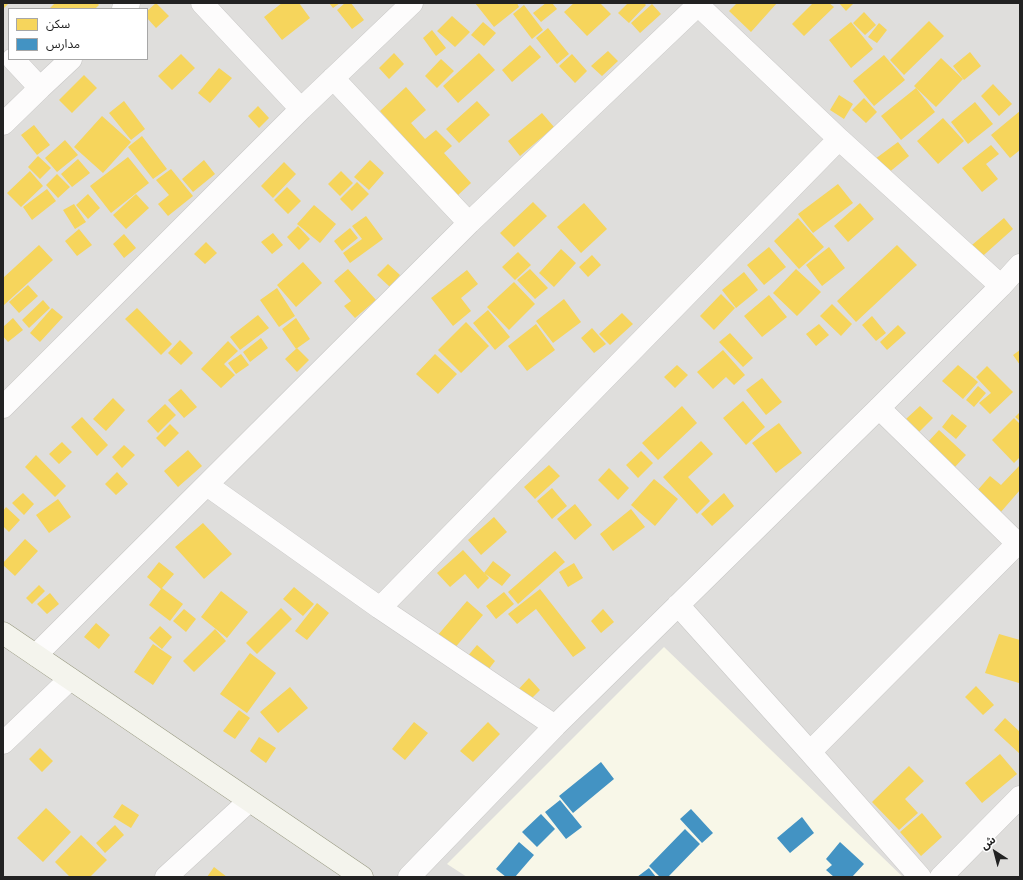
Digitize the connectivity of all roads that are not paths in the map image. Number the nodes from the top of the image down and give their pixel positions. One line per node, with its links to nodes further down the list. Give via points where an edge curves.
1 (202, 3): 8 (street)
2 (412, 3): 6 (street)
3 (699, 4): 10 (street); 11 (street)
4 (14, 60): 7 (street)
5 (70, 60): 7 (street)
6 (333, 78): 8 (street); 11 (street)
7 (40, 88): 9 (street)
8 (301, 109): 14 (street)
9 (3, 124)
10 (839, 139): 13 (street); 19 (street)
11 (469, 223): 16 (street)
12 (1020, 265): 13 (street)
13 (1001, 286): 15 (street)
14 (3, 407)
15 (880, 408): 17 (street); 18 (street)
16 (207, 486): 19 (street); 21 (street)
17 (1019, 543): 25 (street)
18 (678, 605): 23 (street); 25 (street)
19 (380, 608): 23 (street)
20 (3, 633): 21 (street)
21 (36, 655): 22 (street)
22 (70, 679): 24 (street); 27 (street)
23 (555, 726): 30 (street)
24 (3, 743)
25 (810, 752): 31 (street)
26 (1020, 797): 32 (street)
27 (249, 801): 28 (street); 29 (street)
28 (166, 877)
29 (362, 877)
30 (409, 877)
31 (920, 877)
32 (941, 877)

